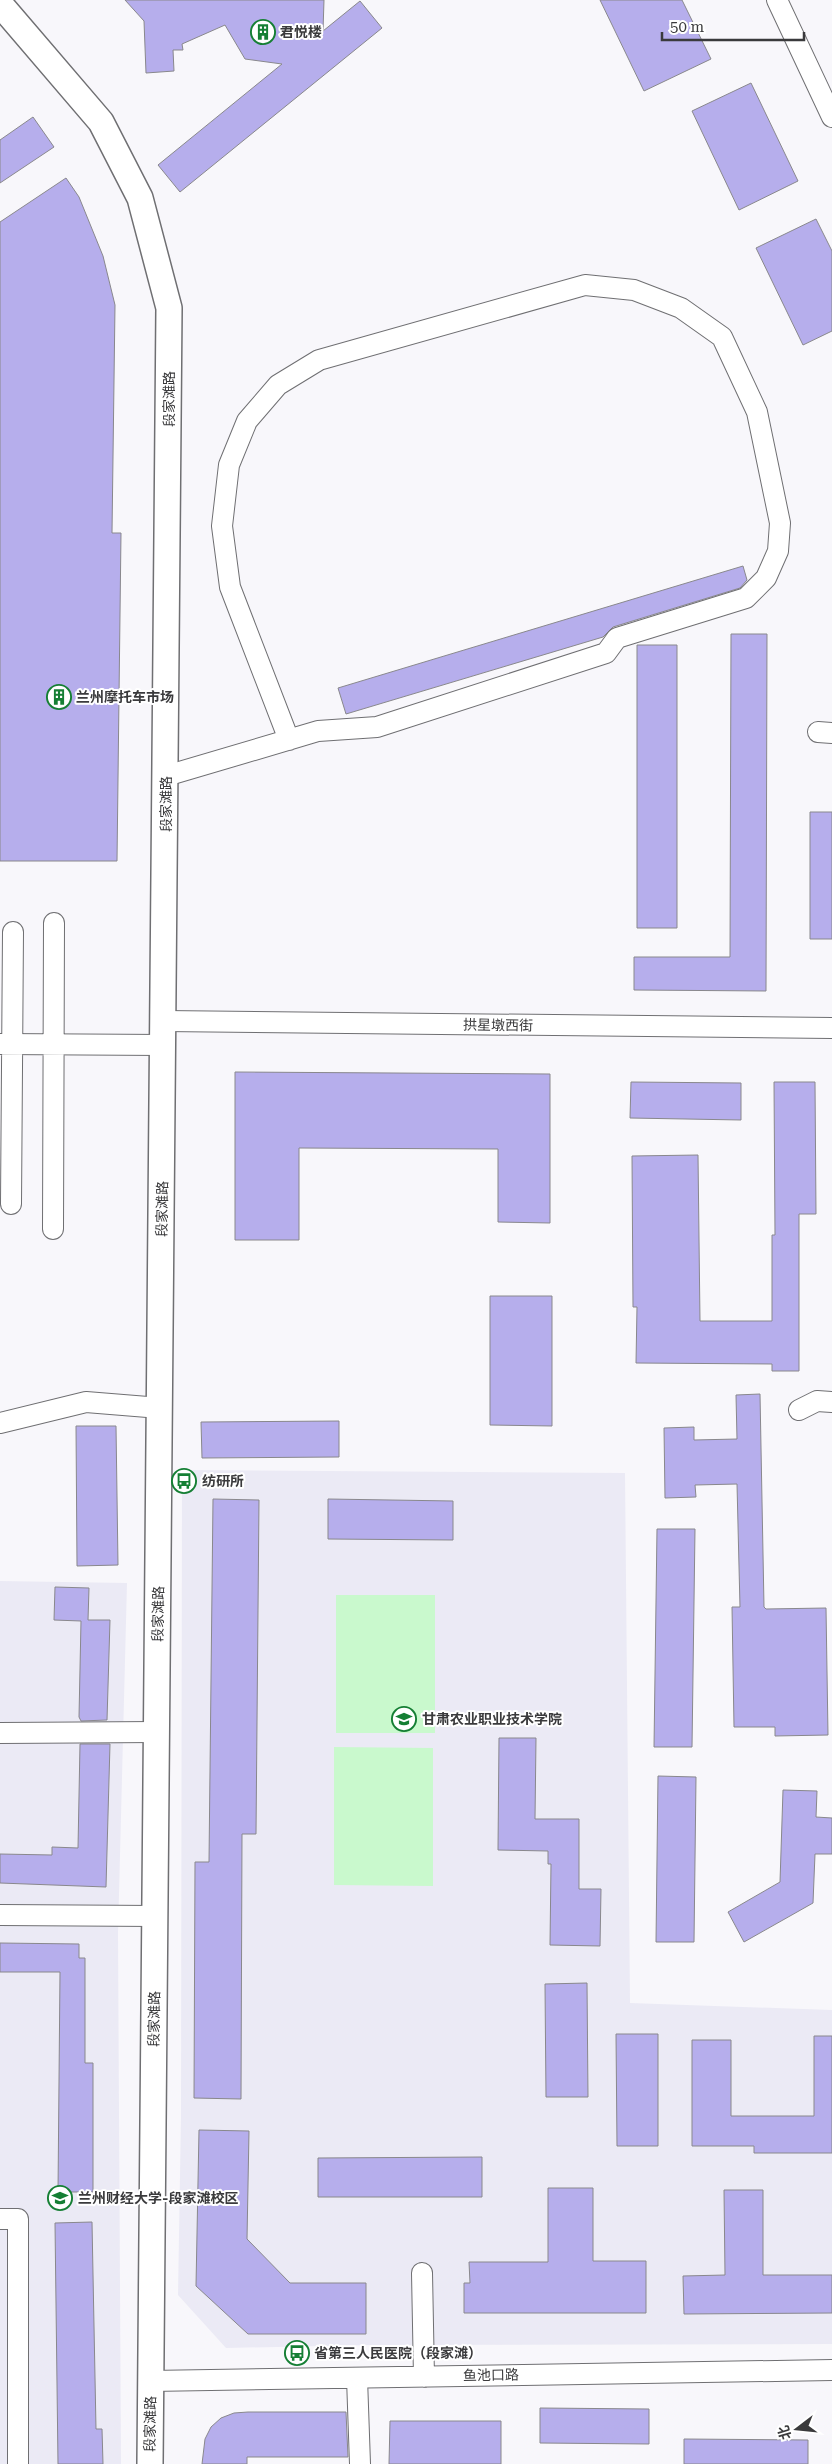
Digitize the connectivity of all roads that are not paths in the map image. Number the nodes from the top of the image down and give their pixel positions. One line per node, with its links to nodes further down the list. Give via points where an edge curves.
1 (776, 0): 3 (street)
2 (0, 4): 5 (main road, 段家滩路, via 101,122 140,198 169,308)
3 (832, 117)
4 (289, 740): 4 (street, via 318,731 377,727 606,653 617,638 746,598 766,578 778,551 780,523 757,412 722,336 681,308 634,290 585,286 319,360 278,385 247,421 229,465 222,526 230,587); 5 (street)
5 (166, 776): 9 (main road, 段家滩路)
6 (54, 924): 11 (street)
7 (13, 932): 10 (street)
8 (832, 1028): 9 (street, 拱星墩西街)
9 (164, 1033): 11 (street, 拱星墩西街); 15 (main road, 段家滩路)
10 (6, 1044): 11 (street, 拱星墩西街); 12 (street)
11 (53, 1044): 13 (street)
12 (11, 1204)
13 (52, 1229)
14 (832, 1402): 16 (street, via 817,1401)
15 (160, 1408): 17 (street, via 86,1402); 18 (main road, 段家滩路)
16 (800, 1410)
17 (0, 1423)
18 (157, 1732): 19 (street); 21 (main road, 段家滩路)
19 (0, 1733)
20 (0, 1915): 21 (street)
21 (155, 1916): 27 (main road, 段家滩路)
22 (0, 2219): 28 (street, via 18,2220)
23 (422, 2273): 25 (street)
24 (832, 2370): 25 (street, 鱼池口路)
25 (424, 2376): 26 (street, 鱼池口路)
26 (357, 2378): 27 (street, 鱼池口路); 30 (street)
27 (150, 2381): 29 (main road, 段家滩路)
28 (18, 2464)
29 (150, 2464)
30 (360, 2464)

